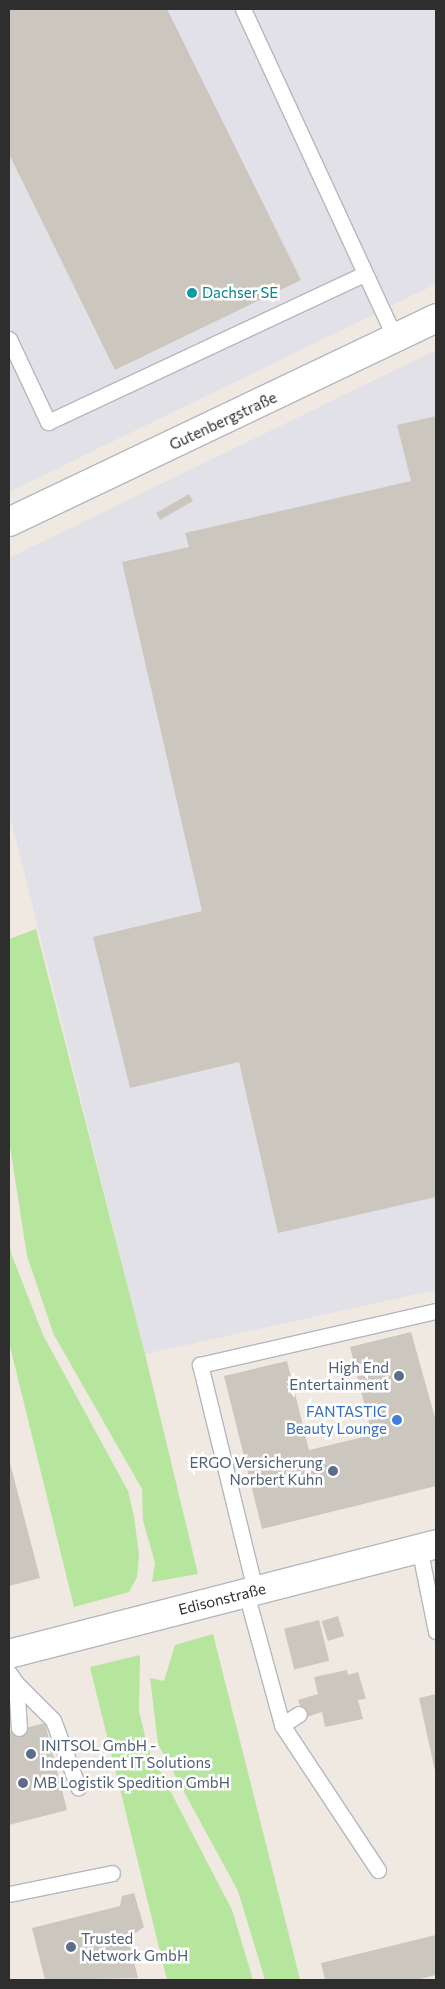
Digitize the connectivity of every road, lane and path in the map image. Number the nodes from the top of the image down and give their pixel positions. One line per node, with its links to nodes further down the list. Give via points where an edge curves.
1 (242, 9): 2 (lane)
2 (364, 274): 4 (lane); 5 (lane, via 48,422)
3 (436, 318): 4 (street, Gutenbergstraße)
4 (395, 338): 6 (street, Gutenbergstraße)
5 (9, 339)
6 (9, 522)
7 (436, 1311): 9 (lane, via 200,1365)
8 (428, 1546): 9 (street, Edisonstraße); 10 (lane)
9 (251, 1591): 11 (street, Edisonstraße); 14 (lane)
10 (436, 1631)
11 (9, 1654)
12 (12, 1678): 15 (lane); 16 (lane, via 54,1720)
13 (298, 1714): 14 (lane)
14 (282, 1725): 17 (lane)
15 (19, 1728)
16 (78, 1787)
17 (378, 1870)
18 (112, 1873): 19 (lane)
19 (9, 1894)

